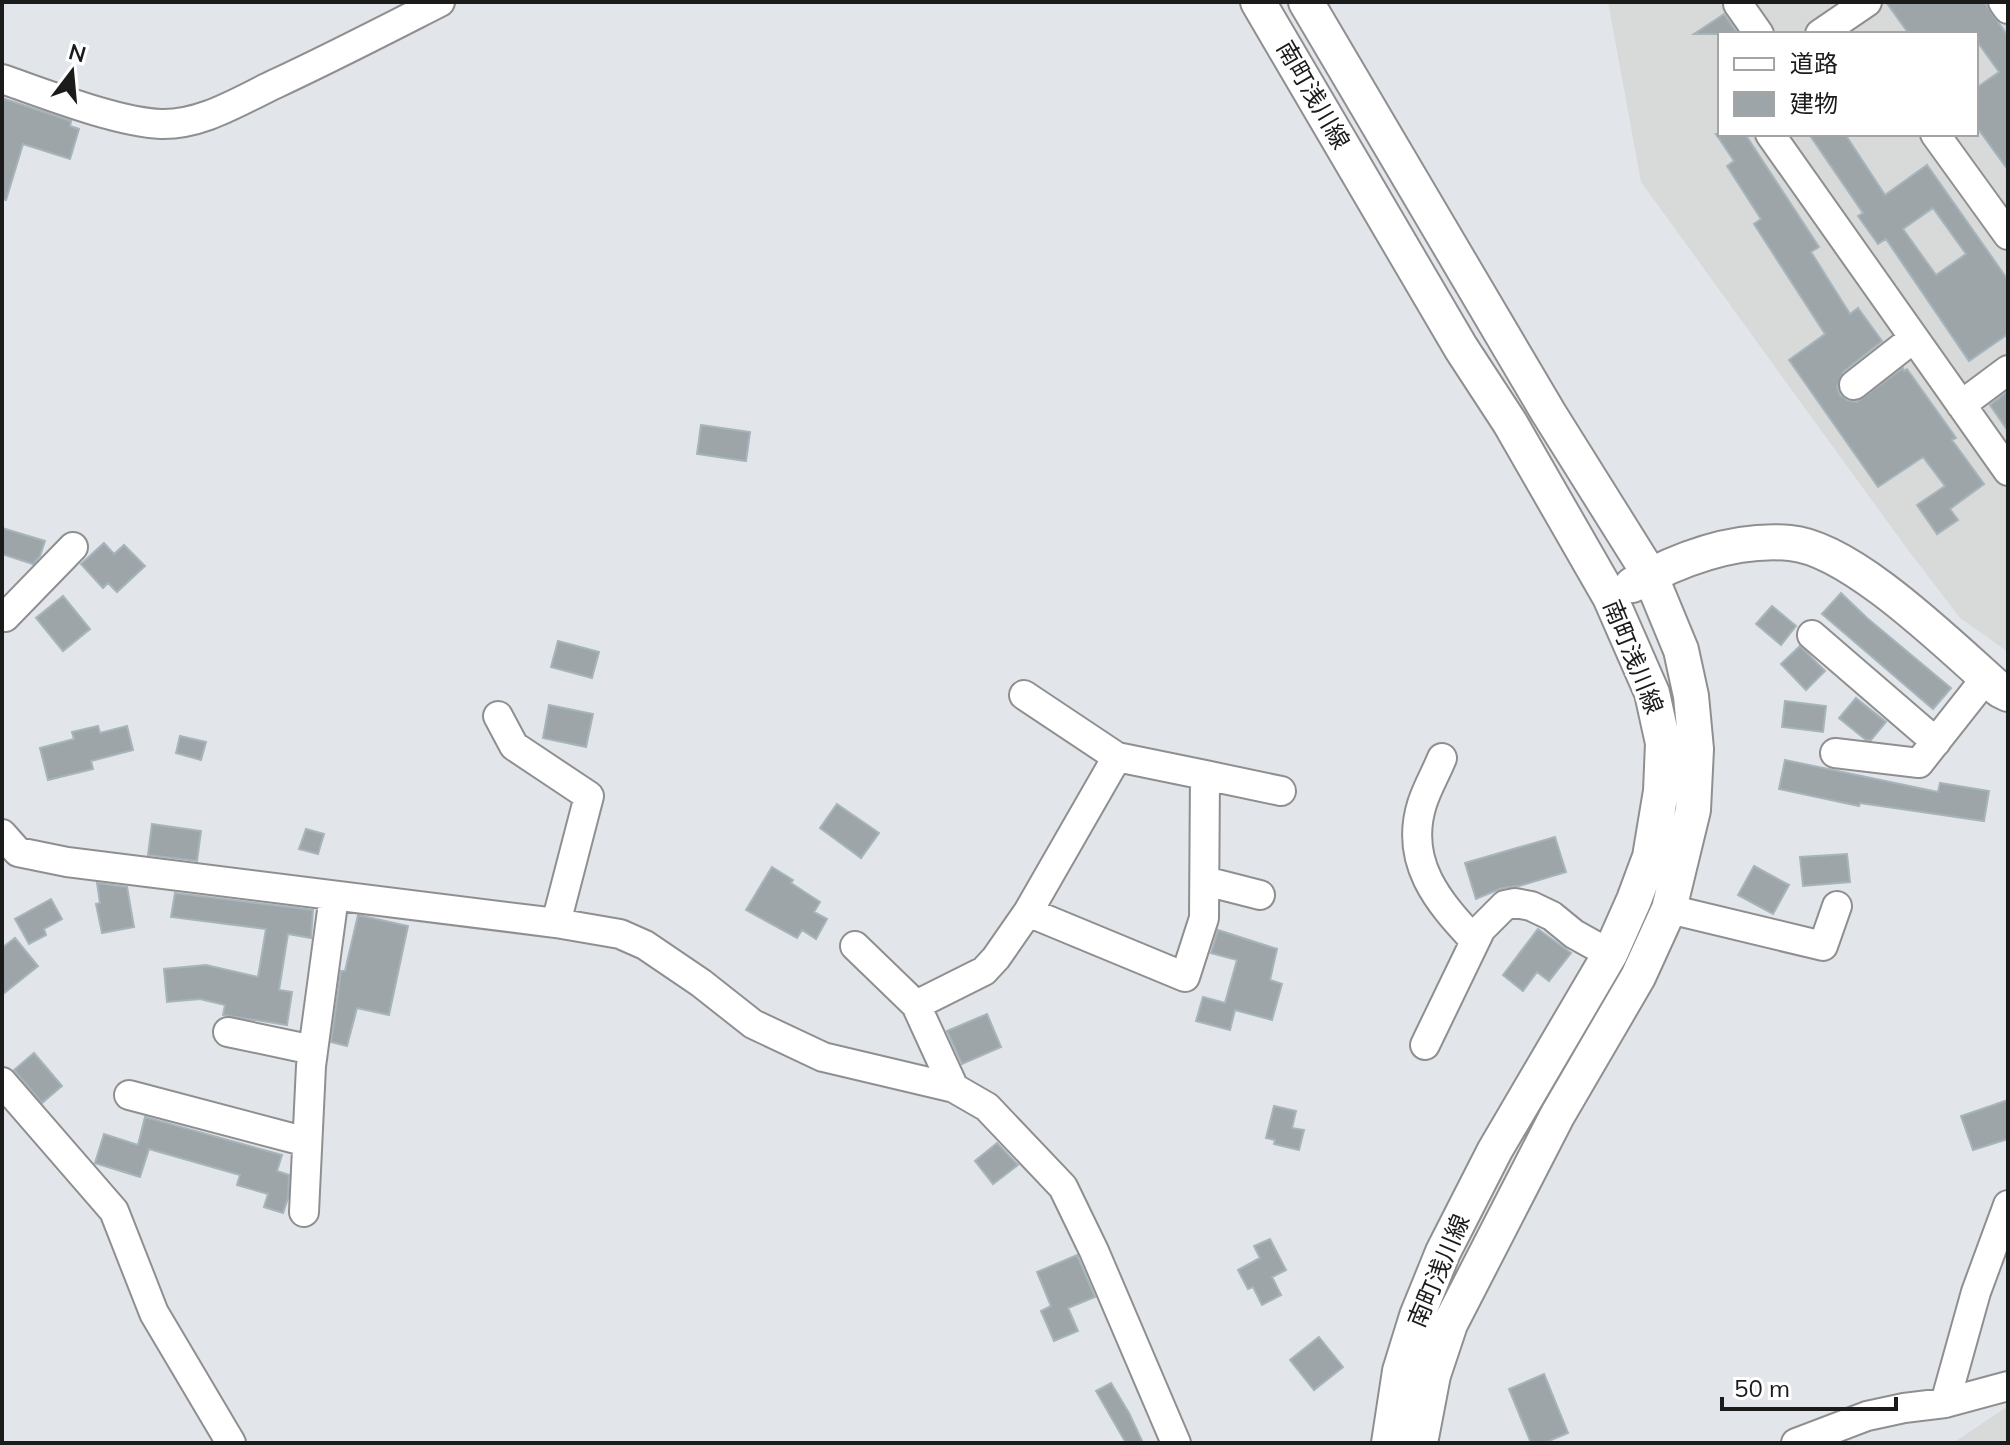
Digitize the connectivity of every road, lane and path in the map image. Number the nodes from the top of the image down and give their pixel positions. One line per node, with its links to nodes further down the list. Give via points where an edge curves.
1 (440, 2): 10 (street, via 188,121 126,119)
2 (1258, 2): 21 (street, 南町浅川線)
3 (1306, 2): 20 (street, 南町浅川線, via 1540,400)
4 (2003, 2): 6 (street)
5 (1738, 4): 8 (street)
6 (2008, 9)
7 (1860, 17): 9 (street)
8 (1758, 32)
9 (1825, 32)
10 (2, 79)
11 (1771, 136): 14 (street)
12 (1936, 136): 13 (street)
13 (2008, 235)
14 (1914, 338): 16 (street); 17 (street)
15 (2008, 370): 17 (street)
16 (1854, 385)
17 (1961, 405): 18 (street)
18 (2008, 471)
19 (73, 547): 22 (street)
20 (1650, 575): 21 (street); 24 (street, via 1692,556 1745,545 1791,543 1830,555 1867,577); 38 (street, 南町浅川線, via 1681,650 1696,749 1693,810)
21 (1610, 597): 43 (street, 南町浅川線, via 1652,693 1663,743 1650,857)
22 (3, 615)
23 (1812, 635): 27 (street)
24 (1997, 686): 27 (street)
25 (1024, 695): 29 (street)
26 (498, 716): 40 (street, via 514,746 589,796)
27 (1936, 742): 28 (street, via 1919,763)
28 (1835, 753)
29 (1117, 757): 31 (street); 39 (street)
30 (1442, 758): 41 (street, via 1422,803 1416,840 1429,884)
31 (1205, 775): 32 (street); 34 (street)
32 (1281, 791)
33 (2, 834): 36 (street, via 18,852 67,862)
34 (1205, 881): 35 (street); 39 (street, via 1204,918 1185,977)
35 (1260, 895)
36 (334, 896): 40 (street); 47 (street)
37 (1837, 906): 38 (street, via 1823,946)
38 (1669, 909): 59 (street, 南町浅川線, via 1638,977 1557,1116 1450,1324 1433,1375)
39 (1028, 912): 44 (street, via 984,971)
40 (556, 923): 49 (street, via 620,934 645,945 753,1024 823,1057)
41 (1475, 941): 43 (street, via 1488,919 1515,903 1552,916); 46 (street)
42 (855, 946): 44 (street)
43 (1610, 954): 58 (street, 南町浅川線, via 1495,1150 1443,1252 1400,1371)
44 (916, 1005): 49 (street)
45 (228, 1032): 47 (street)
46 (1425, 1045)
47 (313, 1050): 51 (street)
48 (2, 1082): 56 (street, via 114,1211 154,1313)
49 (954, 1088): 57 (street, via 987,1107 1063,1187)
50 (129, 1095): 51 (street)
51 (307, 1142): 53 (street)
52 (2008, 1205): 55 (street, via 1976,1292)
53 (304, 1212)
54 (2008, 1386): 55 (street)
55 (1945, 1403): 60 (street, via 1867,1416)
56 (231, 1443)
57 (1176, 1443)
58 (1389, 1443)
59 (1420, 1443)
60 (1796, 1443)

